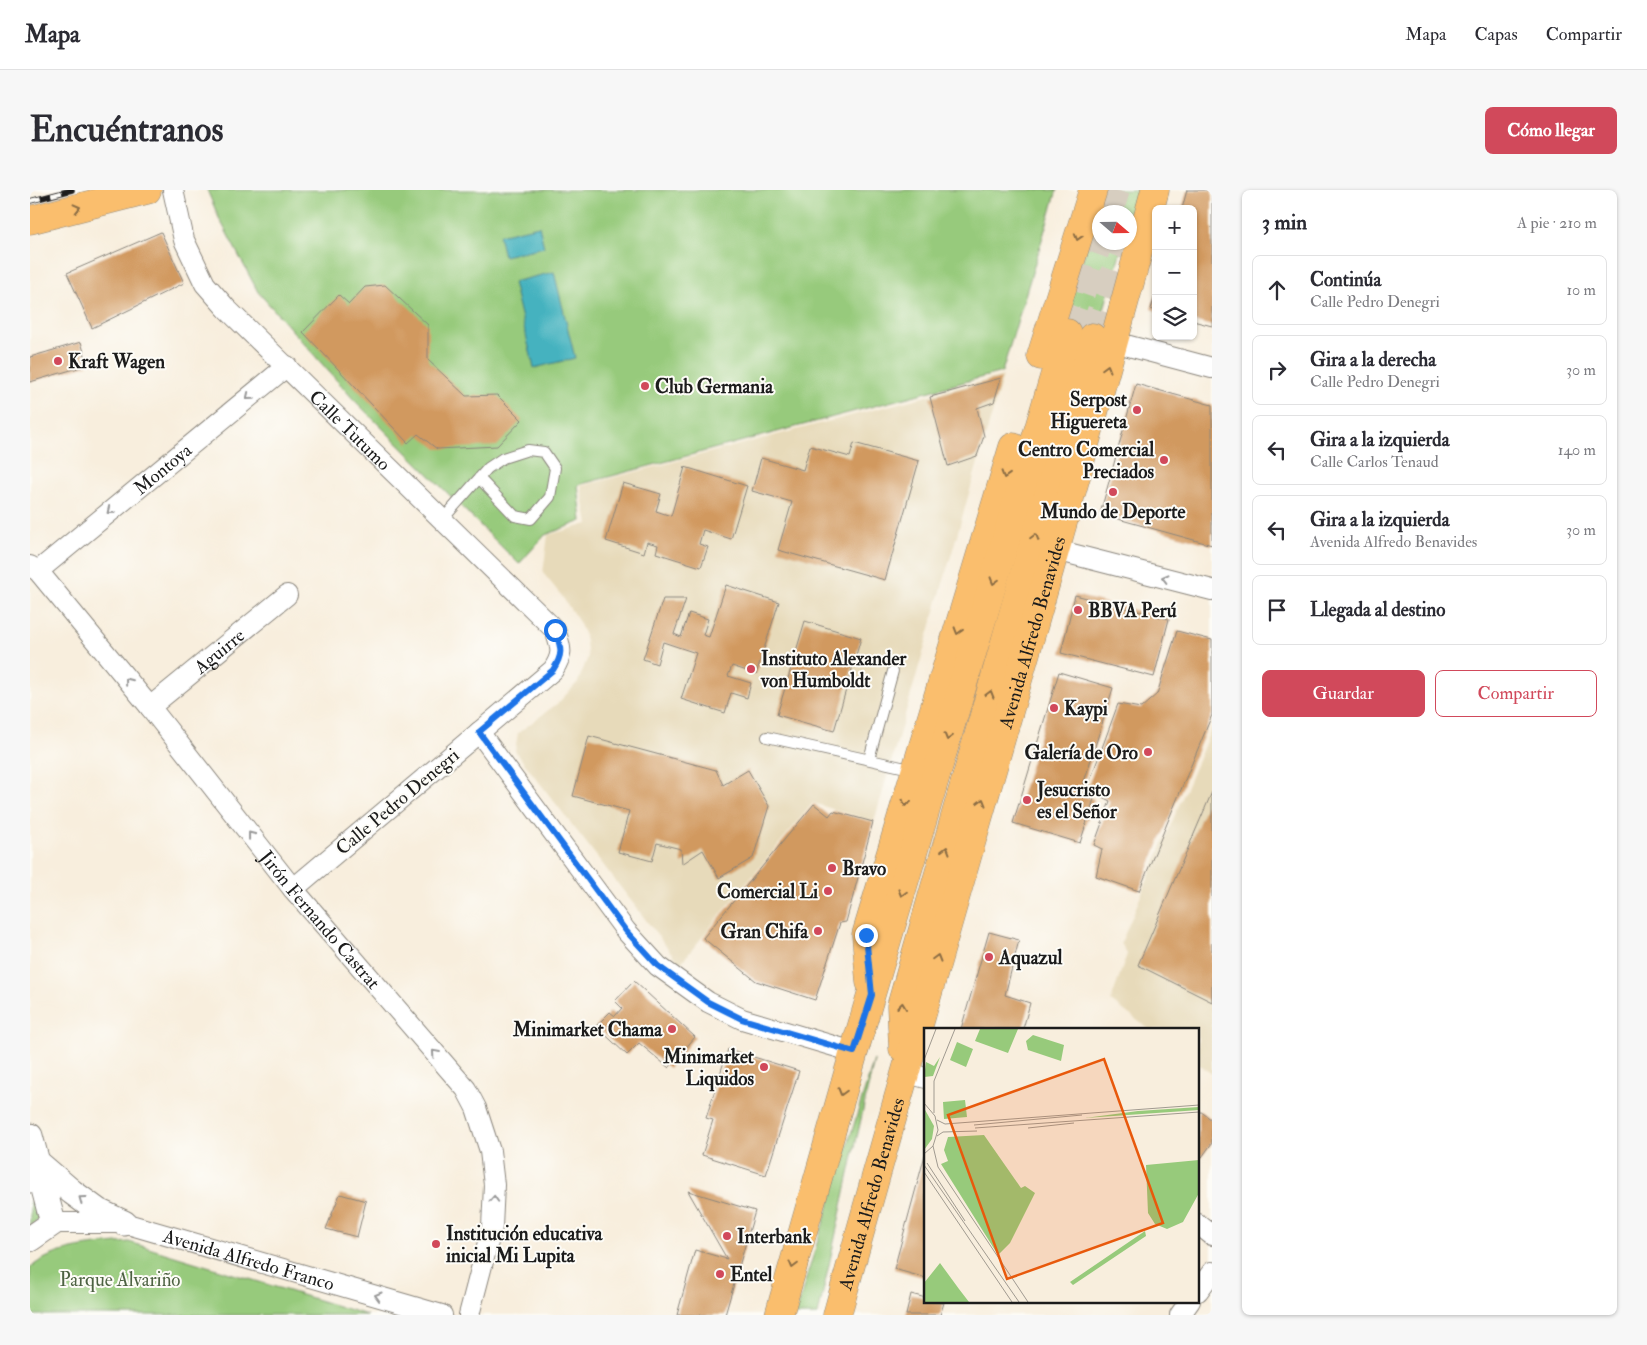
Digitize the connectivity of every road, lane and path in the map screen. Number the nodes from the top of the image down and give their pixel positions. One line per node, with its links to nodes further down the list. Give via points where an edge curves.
1 (147, 190): 5 (main road, one-way to 1)
2 (173, 190): 7 (street, Calle Tutumo, via 184,240 205,284)
3 (1093, 190): 21 (main road, Avenida Alfredo Benavides, one-way to 21)
4 (1155, 190): 6 (main road, Avenida Alfredo Benavides)
5 (30, 220)
6 (1091, 337): 8 (street); 11 (main road, Avenida Alfredo Benavides, one-way to 6); 23 (main road, Avenida Alfredo Benavides, one-way to 23); 27 (main road, Avenida Alfredo Benavides, one-way to 6, via 901,1006)
7 (287, 366): 10 (street, Calle Tutumo); 12 (street, Montoya, one-way to 12)
8 (1212, 368)
9 (479, 478): 9 (lane, via 503,458 528,450 544,452 555,468 550,497 531,519 515,516); 10 (lane)
10 (443, 519): 15 (street, Calle Tutumo, via 555,630)
11 (1056, 550): 13 (street, one-way to 11); 24 (main road, Avenida Alfredo Benavides, one-way to 11)
12 (34, 568): 17 (street, Jirón Fernando Castrat, one-way to 12)
13 (1212, 590)
14 (287, 595): 17 (street, Aguirre)
15 (562, 649): 18 (street, Calle Pedro Denegri, via 553,670)
16 (893, 671): 20 (lane)
17 (150, 707): 22 (street, Jirón Fernando Castrat, one-way to 17)
18 (479, 732): 22 (street, Calle Pedro Denegri); 26 (street, via 626,931 658,966 708,1002 735,1016)
19 (767, 737): 20 (lane)
20 (869, 759): 21 (lane)
21 (916, 770): 23 (main road, Avenida Alfredo Benavides, one-way to 23, via 866,935)
22 (293, 889): 39 (street, Jirón Fernando Castrat, one-way to 22, via 492,1227 494,1185 490,1151 476,1108 466,1089)
23 (872, 995): 26 (main road, Avenida Alfredo Benavides)
24 (928, 1028)
25 (924, 1041): 27 (main road, Avenida Alfredo Benavides, one-way to 25)
26 (854, 1052): 40 (main road, Avenida Alfredo Benavides, one-way to 40)
27 (915, 1075): 41 (main road, Avenida Alfredo Benavides)
28 (30, 1136): 29 (street)
29 (34, 1171): 30 (street); 31 (street, one-way to 29, via 98,1211)
30 (54, 1223): 31 (street, Avenida Alfredo Franco); 34 (street)
31 (124, 1223): 38 (street, Avenida Alfredo Franco, one-way to 31)
32 (1200, 1226): 33 (street)
33 (1212, 1235)
34 (30, 1238)
35 (1212, 1272): 36 (street)
36 (1200, 1288)
37 (1189, 1302): 42 (street)
38 (442, 1315)
39 (470, 1315)
40 (779, 1315)
41 (837, 1315)
42 (1180, 1315)

